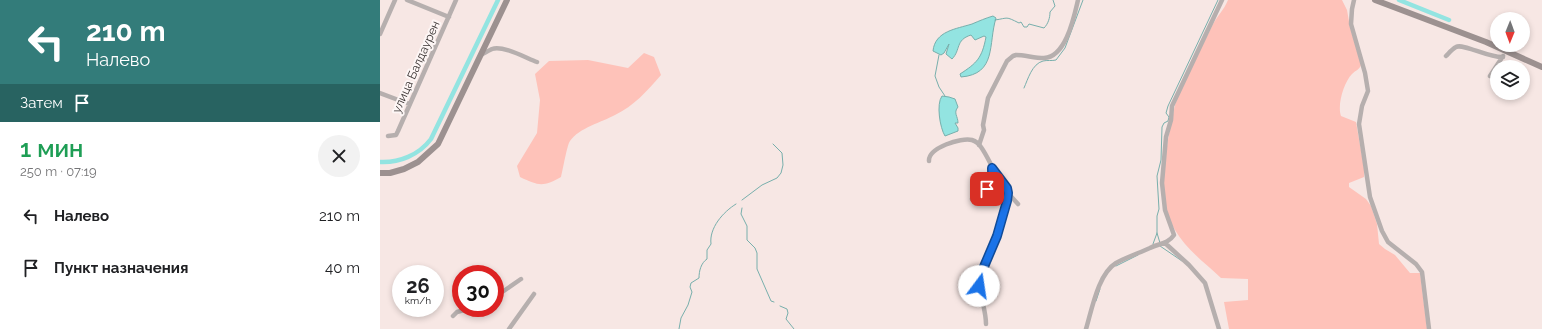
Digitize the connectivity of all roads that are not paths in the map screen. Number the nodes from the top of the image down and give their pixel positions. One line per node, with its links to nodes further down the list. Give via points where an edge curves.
1 (395, 0): 10 (street)
2 (407, 0): 9 (street)
3 (456, 0): 9 (street, улица Балдаурен)
4 (507, 0): 12 (street)
5 (1078, 0): 20 (street, via 1074,17 1059,50 1048,57 1016,55 1007,61 988,98 984,130)
6 (1222, 0): 27 (street, via 1172,106 1162,183 1165,210 1174,236)
7 (1354, 0): 35 (street, via 1351,24 1366,73 1368,91 1360,112 1359,124 1370,197 1388,242 1416,264 1422,272)
8 (1375, 0): 11 (street)
9 (449, 17): 18 (street, улица Балдаурен)
10 (380, 34)
11 (1505, 54): 13 (street, via 1492,57 1459,46); 14 (street); 16 (street)
12 (481, 55): 15 (street, via 498,48); 23 (street, via 434,148 404,170)
13 (1446, 56)
14 (1501, 60)
15 (537, 62)
16 (1542, 67)
17 (380, 93): 18 (street)
18 (409, 104): 19 (street, улица Балдаурен, via 396,135)
19 (388, 136)
20 (979, 145): 21 (street, via 972,140 958,140 932,152); 22 (street)
21 (930, 161)
22 (992, 168): 24 (street); 25 (street, via 992,183 987,189 973,194)
23 (380, 173)
24 (1008, 193): 26 (street); 31 (street, via 997,236 979,286)
25 (972, 199)
26 (1018, 204)
27 (1165, 244): 33 (street, via 1153,246 1116,263 1108,270); 34 (street, via 1205,282)
28 (521, 279): 29 (street)
29 (504, 291)
30 (534, 294): 32 (street)
31 (986, 324)
32 (509, 329)
33 (1086, 329)
34 (1219, 329)
35 (1429, 329)

